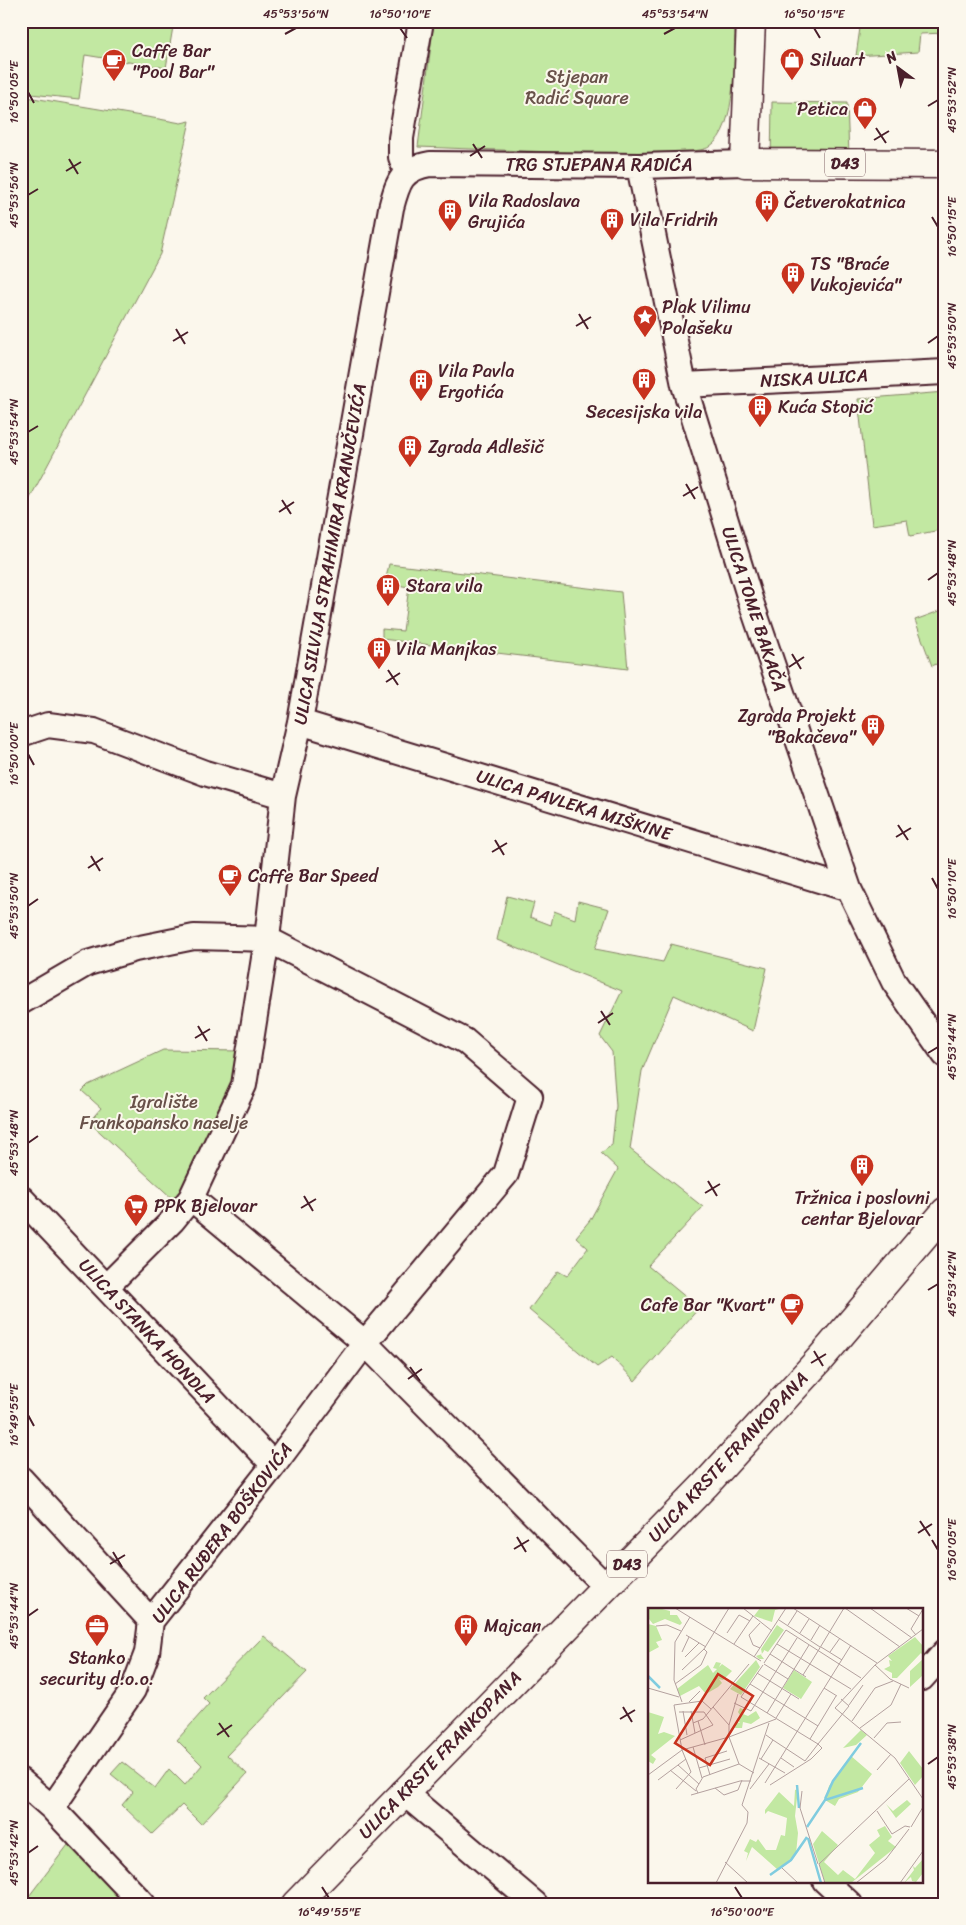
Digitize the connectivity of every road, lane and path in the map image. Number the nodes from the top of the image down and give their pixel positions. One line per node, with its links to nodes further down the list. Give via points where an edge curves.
1 (421, 21): 6 (street, via 401,138 401,157)
2 (751, 21): 3 (main road)
3 (745, 163): 4 (main road, D43); 5 (street, TRG STJEPANA RADIĆA)
4 (945, 164)
5 (639, 166): 6 (street, TRG STJEPANA RADIĆA, via 430,164); 8 (street, ULICA TOME BAKAČA)
6 (406, 172): 9 (street, ULICA SILVIJA STRAHIMIRA KRANJČEVIĆA, via 397,186 391,208)
7 (945, 372): 8 (street, NISKA ULICA)
8 (684, 385): 12 (street, ULICA TOME BAKAČA, via 750,602)
9 (300, 722): 11 (street, ULICA SILVIJA STRAHIMIRA KRANJČEVIĆA); 12 (street, ULICA PAVLEKA MIŠKINE)
10 (21, 734): 11 (street, via 48,725 94,731 205,772)
11 (283, 796): 13 (street, ULICA SILVIJA STRAHIMIRA KRANJČEVIĆA)
12 (849, 889): 15 (street, ULICA TOME BAKAČA, via 894,982)
13 (267, 939): 14 (street, via 194,937 135,950 88,963); 17 (street, ULICA SILVIJA STRAHIMIRA KRANJČEVIĆA, via 244,1085); 20 (street, ULICA RUĐERA BOŠKOVIĆA, via 465,1041 530,1097 506,1174)
14 (21, 1002)
15 (945, 1056)
16 (21, 1198): 19 (street, ULICA STANKA HONDLA)
17 (191, 1198): 19 (street, ULICA SILVIJA STRAHIMIRA KRANJČEVIĆA); 20 (street)
18 (945, 1212): 23 (main road, ULICA KRSTE FRANKOPANA / D43, via 820,1359)
19 (106, 1287): 21 (street, ULICA STANKA HONDLA)
20 (365, 1343): 21 (street, ULICA RUĐERA BOŠKOVIĆA); 23 (street)
21 (274, 1465): 24 (street, ULICA RUĐERA BOŠKOVIĆA)
22 (21, 1479): 24 (street)
23 (605, 1586): 28 (main road, ULICA KRSTE FRANKOPANA / D43)
24 (151, 1621): 29 (street, ULICA RUĐERA BOŠKOVIĆA, via 147,1653 133,1690)
25 (945, 1652): 26 (street)
26 (924, 1676)
27 (21, 1781): 29 (street)
28 (403, 1792): 32 (main road, ULICA KRSTE FRANKOPANA / D43); 33 (street)
29 (52, 1808): 31 (street)
30 (826, 1882): 34 (street)
31 (143, 1904)
32 (296, 1904)
33 (535, 1904)
34 (850, 1904)

